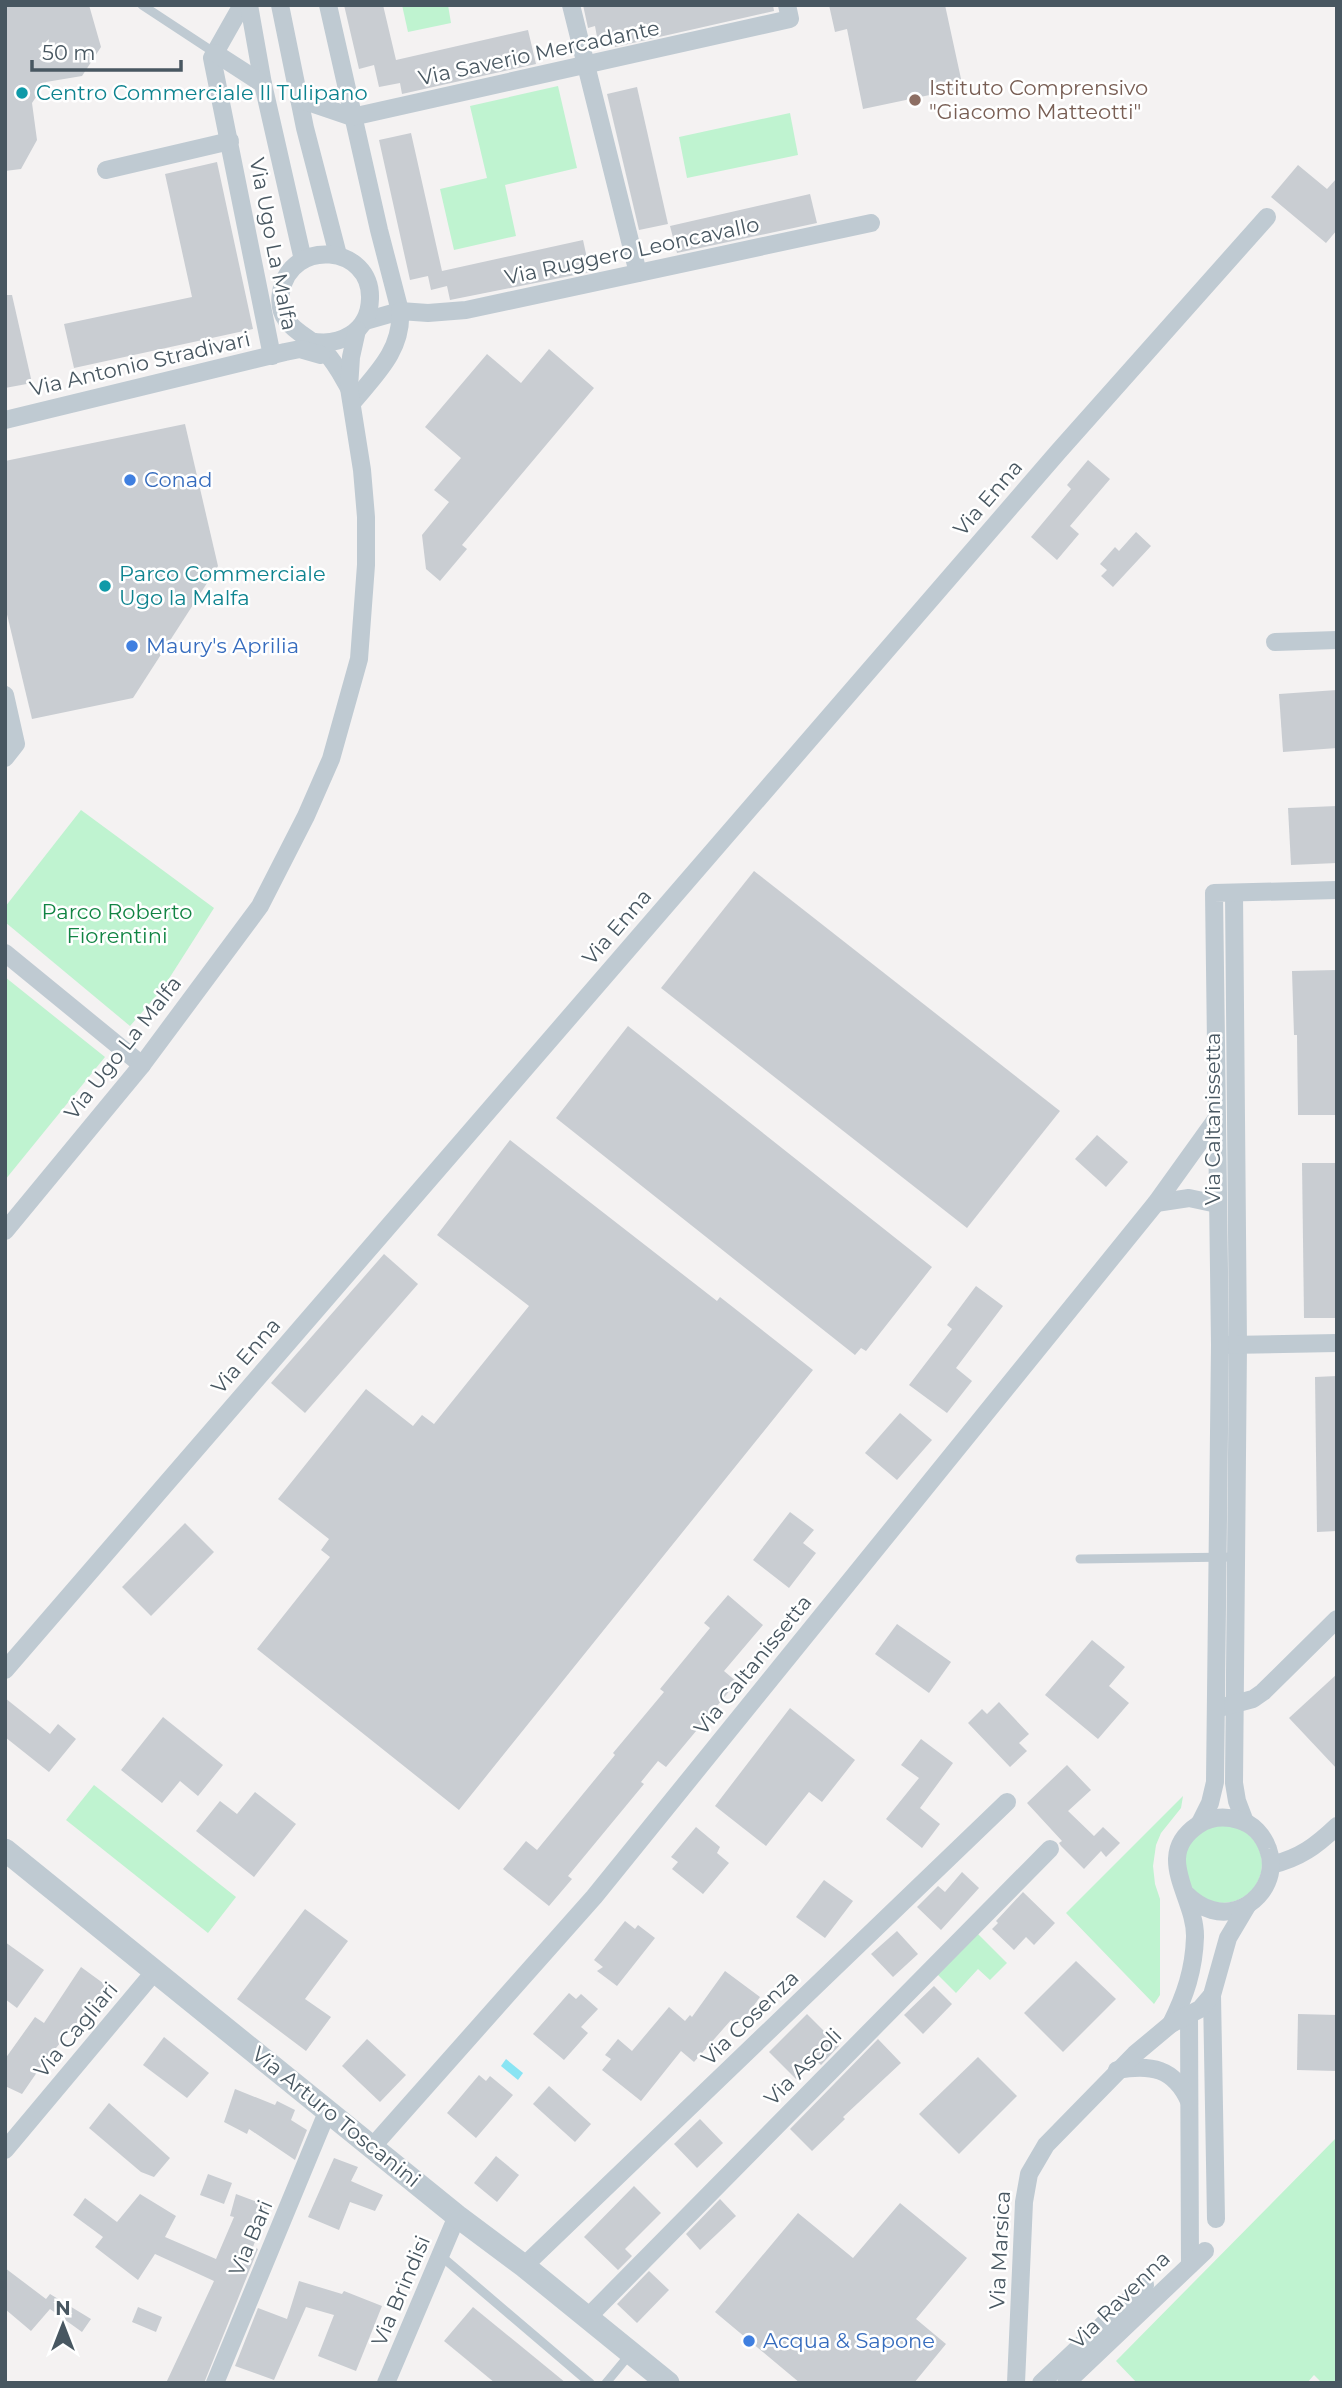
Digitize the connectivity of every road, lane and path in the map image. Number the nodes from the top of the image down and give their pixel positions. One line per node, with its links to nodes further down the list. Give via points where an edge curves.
1 (142, 5): 8 (lane)
2 (242, 5): 8 (street)
3 (249, 5): 10 (street, Via Ugo La Malfa)
4 (280, 5): 11 (street)
5 (328, 5): 12 (street)
6 (571, 5): 9 (street)
7 (789, 12): 9 (street, Via Saverio Mercadante)
8 (215, 52): 10 (street); 13 (street, Via Ugo La Malfa, via 212,58)
9 (587, 67): 12 (street, Via Saverio Mercadante); 19 (street)
10 (263, 84): 18 (street, Via Ugo La Malfa)
11 (299, 100): 12 (street, Via Saverio Mercadante); 17 (street)
12 (352, 117): 20 (street)
13 (230, 141): 14 (street); 23 (street, Via Ugo La Malfa)
14 (106, 170)
15 (1267, 217): 44 (street, Via Enna, via 1058,452)
16 (871, 223): 19 (street, Via Ruggero Leoncavallo)
17 (338, 255): 18 (street, Via Ugo La Malfa, via 326,253); 21 (street, Via Ugo La Malfa, via 351,261 368,282 369,308)
18 (303, 260): 22 (street, Via Ugo La Malfa, via 284,281 281,295 288,323)
19 (638, 273): 20 (street, Via Ruggero Leoncavallo, via 460,311)
20 (400, 311): 21 (street, Via Ugo La Malfa); 25 (street, via 395,346)
21 (361, 325): 22 (street, Via Ugo La Malfa, via 335,342); 25 (street, Via Ugo La Malfa, via 352,350)
22 (303, 336): 23 (street); 24 (street, Via Ugo La Malfa)
23 (279, 354): 24 (street, Via Antonio Stradivari, via 300,349 326,357); 26 (street, Via Antonio Stradivari)
24 (336, 366): 25 (street, Via Ugo La Malfa)
25 (351, 396): 34 (street, Via Ugo La Malfa, via 363,482 366,565 359,659 331,760 260,906)
26 (5, 420)
27 (1337, 640): 28 (street)
28 (1275, 642)
29 (5, 695): 30 (street, via 16,744)
30 (5, 758)
31 (1337, 890): 32 (street, Via Caltanissetta)
32 (1234, 893): 35 (street, Via Caltanissetta, via 1214,893); 40 (street, Via Caltanissetta)
33 (5, 953): 34 (street)
34 (142, 1065): 38 (street, Via Ugo La Malfa)
35 (1217, 1118): 36 (street, Via Caltanissetta); 37 (street, Via Caltanissetta)
36 (1156, 1203): 37 (street, Via Caltanissetta, via 1189,1199); 63 (street, Via Caltanissetta, via 594,1898)
37 (1217, 1205): 40 (street, Via Caltanissetta)
38 (5, 1231)
39 (1337, 1343): 40 (street)
40 (1229, 1345): 41 (street, Via Caltanissetta)
41 (1226, 1557): 42 (lane); 45 (street, Via Caltanissetta); 46 (street, Via Caltanissetta)
42 (1080, 1559)
43 (1337, 1619): 45 (street, via 1266,1690)
44 (5, 1670)
45 (1233, 1704): 46 (street); 48 (street, Via Caltanissetta, via 1235,1792)
46 (1215, 1709): 49 (street, Via Caltanissetta, via 1215,1782)
47 (1007, 1802): 72 (street, Via Cosenza)
48 (1245, 1822): 49 (street, via 1231,1817); 53 (street, via 1264,1840)
49 (1200, 1823): 54 (street, via 1188,1832 1176,1862)
50 (1337, 1826): 53 (street, via 1297,1858)
51 (1050, 1849): 74 (street, Via Ascoli)
52 (5, 1850): 56 (street, Via Arturo Toscanini)
53 (1271, 1865): 55 (street, via 1260,1895)
54 (1185, 1893): 55 (street, via 1213,1911); 59 (street, Via Marsica, via 1195,1936 1183,2000)
55 (1247, 1906): 57 (street, via 1228,1938)
56 (155, 1970): 62 (street, Via Arturo Toscanini); 64 (street, Via Cagliari)
57 (1212, 1995): 58 (street, Via Marsica); 66 (street)
58 (1189, 2014): 59 (street, Via Marsica); 61 (street)
59 (1171, 2024): 60 (street, Via Marsica)
60 (1117, 2070): 61 (street, via 1141,2067 1170,2075); 81 (street, Via Marsica, via 1046,2145 1029,2174)
61 (1189, 2102): 65 (street)
62 (328, 2110): 63 (street, Via Arturo Toscanini); 76 (street, Via Bari)
63 (373, 2146): 67 (street, Via Arturo Toscanini)
64 (5, 2150)
65 (1190, 2178): 66 (street); 71 (street)
66 (1216, 2178): 68 (street)
67 (457, 2217): 70 (street, Via Brindisi); 72 (street, Via Arturo Toscanini)
68 (1216, 2219)
69 (1205, 2251): 71 (street, Via Ravenna)
70 (441, 2256): 77 (street, Via Brindisi); 78 (lane)
71 (1190, 2265): 83 (street, Via Ravenna)
72 (524, 2266): 74 (street, Via Arturo Toscanini)
73 (1145, 2285): 82 (street)
74 (588, 2317): 75 (street, Via Arturo Toscanini)
75 (631, 2353): 79 (lane); 80 (street, Via Arturo Toscanini)
76 (215, 2383)
77 (386, 2383)
78 (590, 2383)
79 (606, 2383)
80 (668, 2383)
81 (1016, 2383)
82 (1041, 2383)
83 (1066, 2383)

